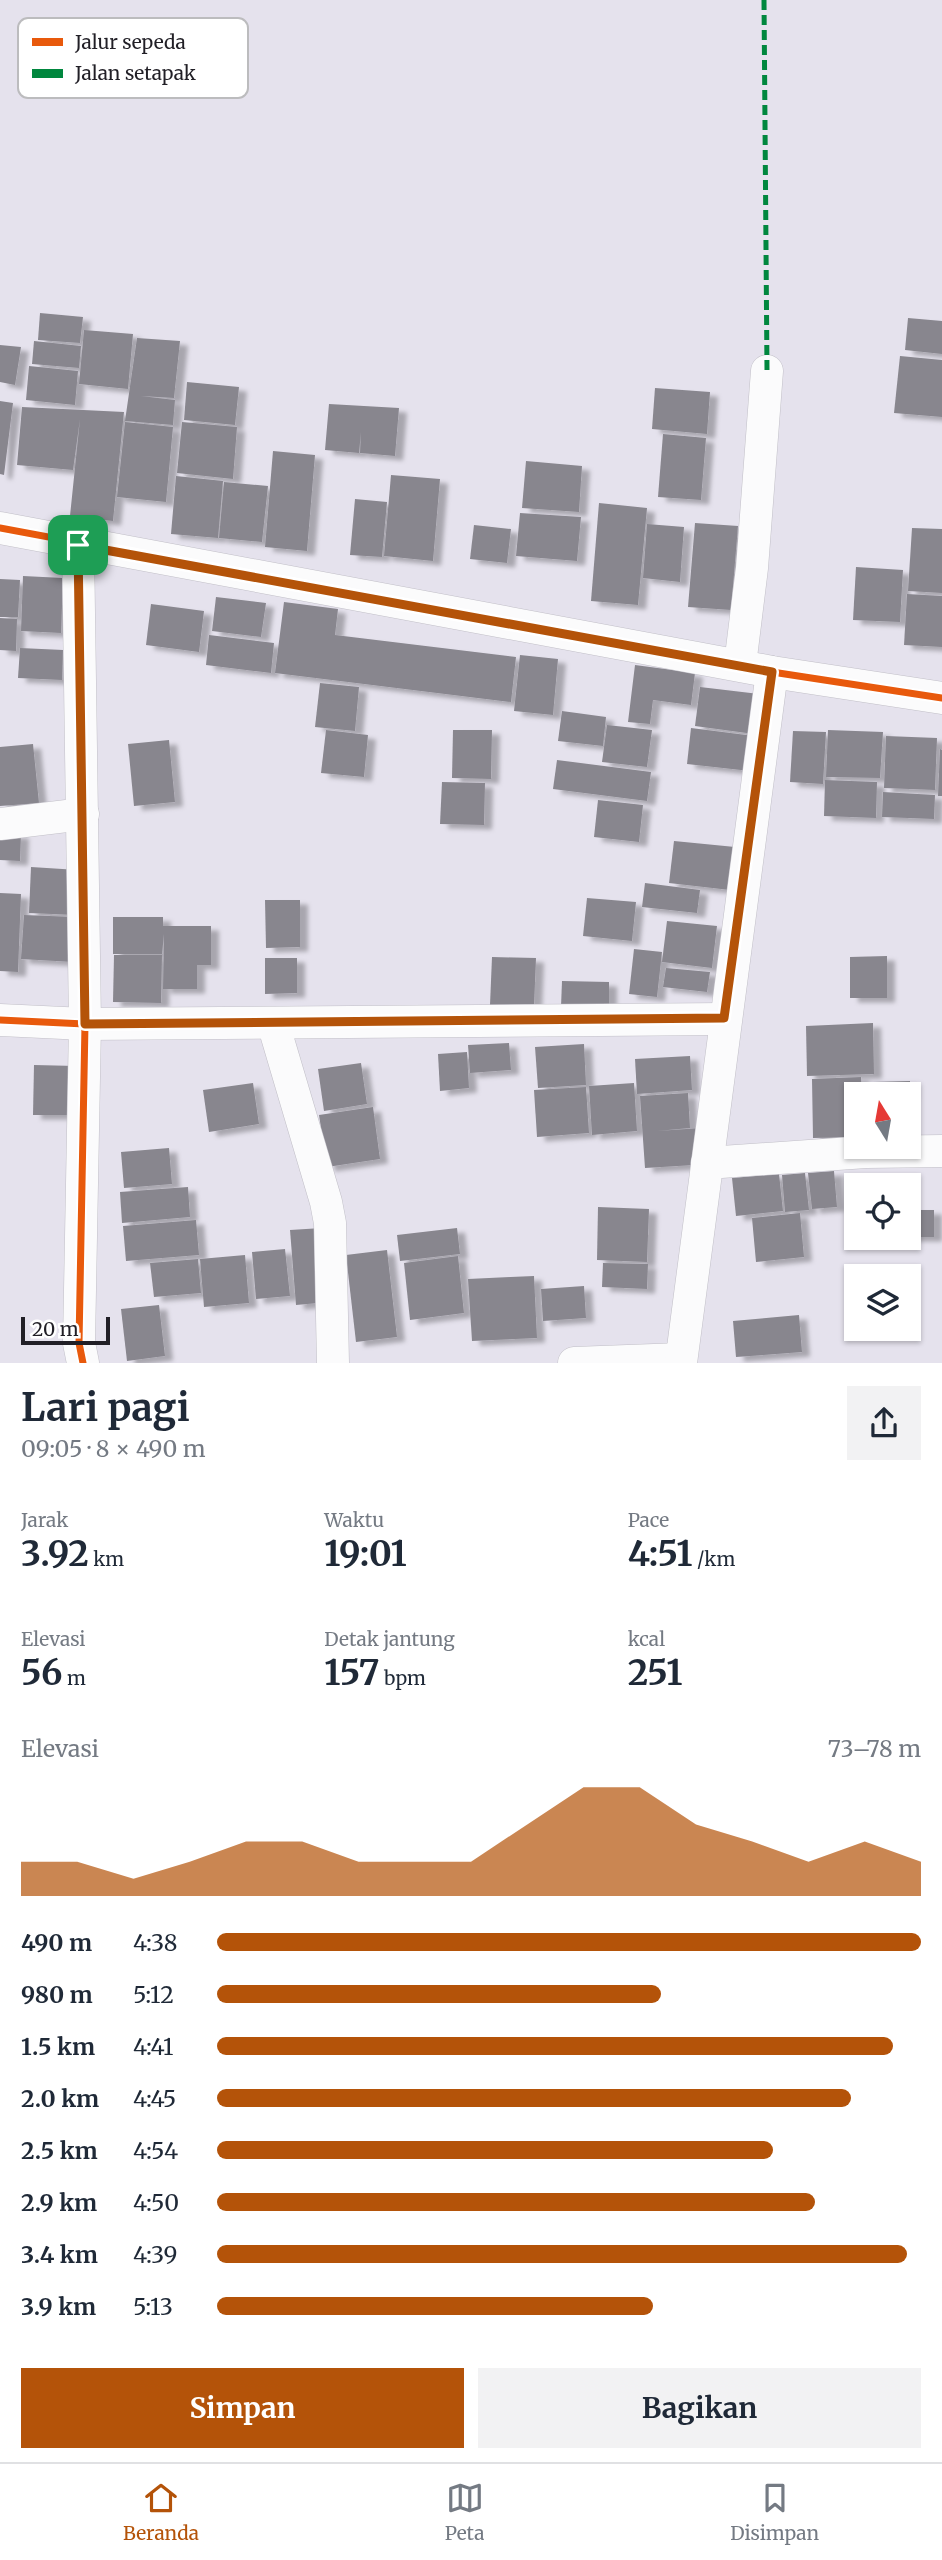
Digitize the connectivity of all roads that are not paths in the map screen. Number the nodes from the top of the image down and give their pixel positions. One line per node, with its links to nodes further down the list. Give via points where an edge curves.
1 (767, 371): 4 (street)
2 (0, 528): 3 (street)
3 (78, 545): 4 (street); 7 (street)
4 (740, 665): 5 (street)
5 (772, 672): 6 (street); 9 (street)
6 (942, 698)
7 (83, 814): 8 (street); 12 (street)
8 (0, 824)
9 (724, 1018): 11 (street); 14 (street)
10 (0, 1020): 12 (street)
11 (273, 1023): 12 (street); 17 (street, via 330,1223)
12 (85, 1024): 16 (street, via 79,1343)
13 (942, 1152): 14 (street, via 866,1152)
14 (707, 1163): 15 (street)
15 (681, 1361): 18 (street)
16 (83, 1363)
17 (333, 1363)
18 (574, 1363)

